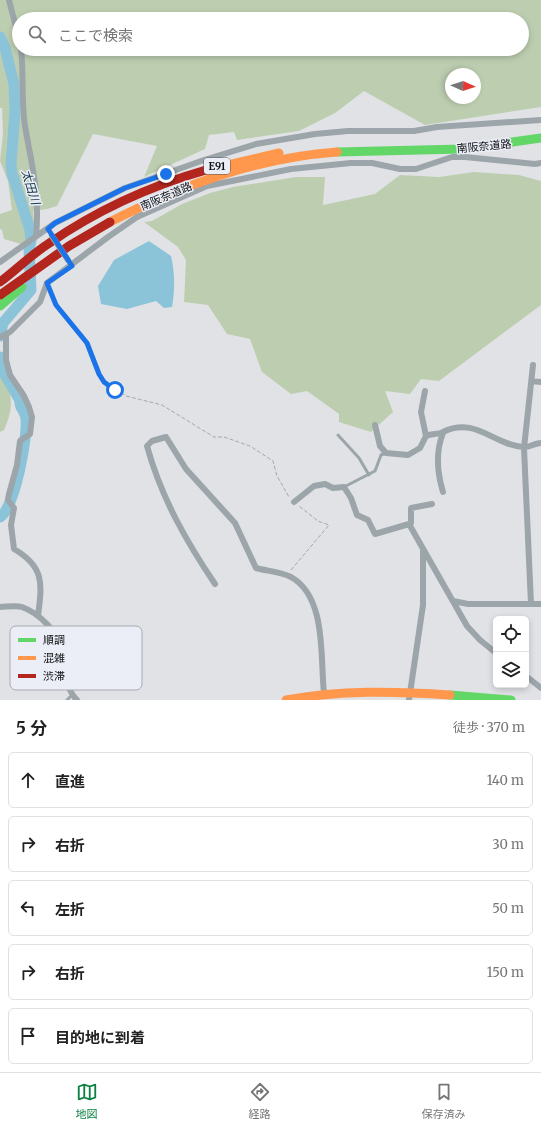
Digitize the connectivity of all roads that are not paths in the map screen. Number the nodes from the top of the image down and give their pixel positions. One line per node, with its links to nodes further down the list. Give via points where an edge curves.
1 (10, 0): 2 (street)
2 (13, 12)
3 (22, 56): 9 (street, via 25,127 37,191)
4 (541, 120): 8 (street, via 414,131 348,131 256,144 125,188 55,223)
5 (541, 138): 6 (main road, 南阪奈道路 / E91, via 512,144)
6 (403, 150): 10 (main road, 南阪奈道路 / E91, via 306,150 244,159 187,175 116,204); 11 (main road, 南阪奈道路 / E91, via 308,155 223,174 181,188 140,206)
7 (541, 163): 13 (street, via 465,157 452,157 416,169 350,163 291,169 207,186 137,217)
8 (48, 229): 9 (street); 10 (street)
9 (36, 236): 12 (street)
10 (50, 240): 13 (street, bridge); 14 (main road); 15 (main road, 南阪奈道路 / E91)
11 (78, 242): 16 (main road, 南阪奈道路 / E91, via 49,259); 17 (main road)
12 (0, 262)
13 (72, 266): 18 (street, via 47,285 40,302)
14 (0, 273)
15 (0, 282)
16 (0, 295)
17 (0, 306)
18 (3, 336): 42 (street, via 10,376 24,396 32,417 30,434 20,441 8,500 14,508 11,525 14,549 33,563 39,578 41,591)
19 (533, 365): 20 (street)
20 (532, 381): 21 (street); 28 (street, via 529,389 528,425)
21 (541, 382)
22 (425, 392): 26 (street, via 420,412)
23 (375, 425): 29 (street, via 380,446)
24 (443, 433): 26 (street); 28 (street, via 452,427 472,428); 32 (street, via 439,446 438,470)
25 (338, 435): 30 (lane, via 359,458)
26 (426, 436): 29 (street, via 420,448 408,455)
27 (541, 443): 28 (street)
28 (524, 448): 39 (street)
29 (386, 453): 30 (lane, via 381,455 375,471)
30 (369, 475): 31 (lane)
31 (344, 487): 33 (street, via 333,488 325,484 314,486); 35 (street, via 357,515 368,520 375,534)
32 (443, 492)
33 (294, 502)
34 (432, 504): 35 (street, via 411,508)
35 (409, 524): 36 (street)
36 (423, 551): 38 (street); 50 (street, via 423,605)
37 (214, 584): 48 (street, via 192,550 166,501 147,446 152,441 166,437 170,441 186,469 234,523 256,568 293,578 312,599 321,644)
38 (453, 600): 39 (street, via 468,604); 44 (street, via 468,626)
39 (531, 604): 40 (street)
40 (541, 604)
41 (0, 607): 42 (street, via 20,606)
42 (38, 616): 43 (street)
43 (46, 626)
44 (493, 650)
45 (529, 678): 46 (street)
46 (541, 688)
47 (70, 690): 49 (street)
48 (324, 693): 50 (main road, via 348,692); 53 (main road)
49 (72, 695): 51 (lane); 52 (street)
50 (409, 697): 54 (main road)
51 (67, 700)
52 (77, 700)
53 (286, 700)
54 (511, 700)

